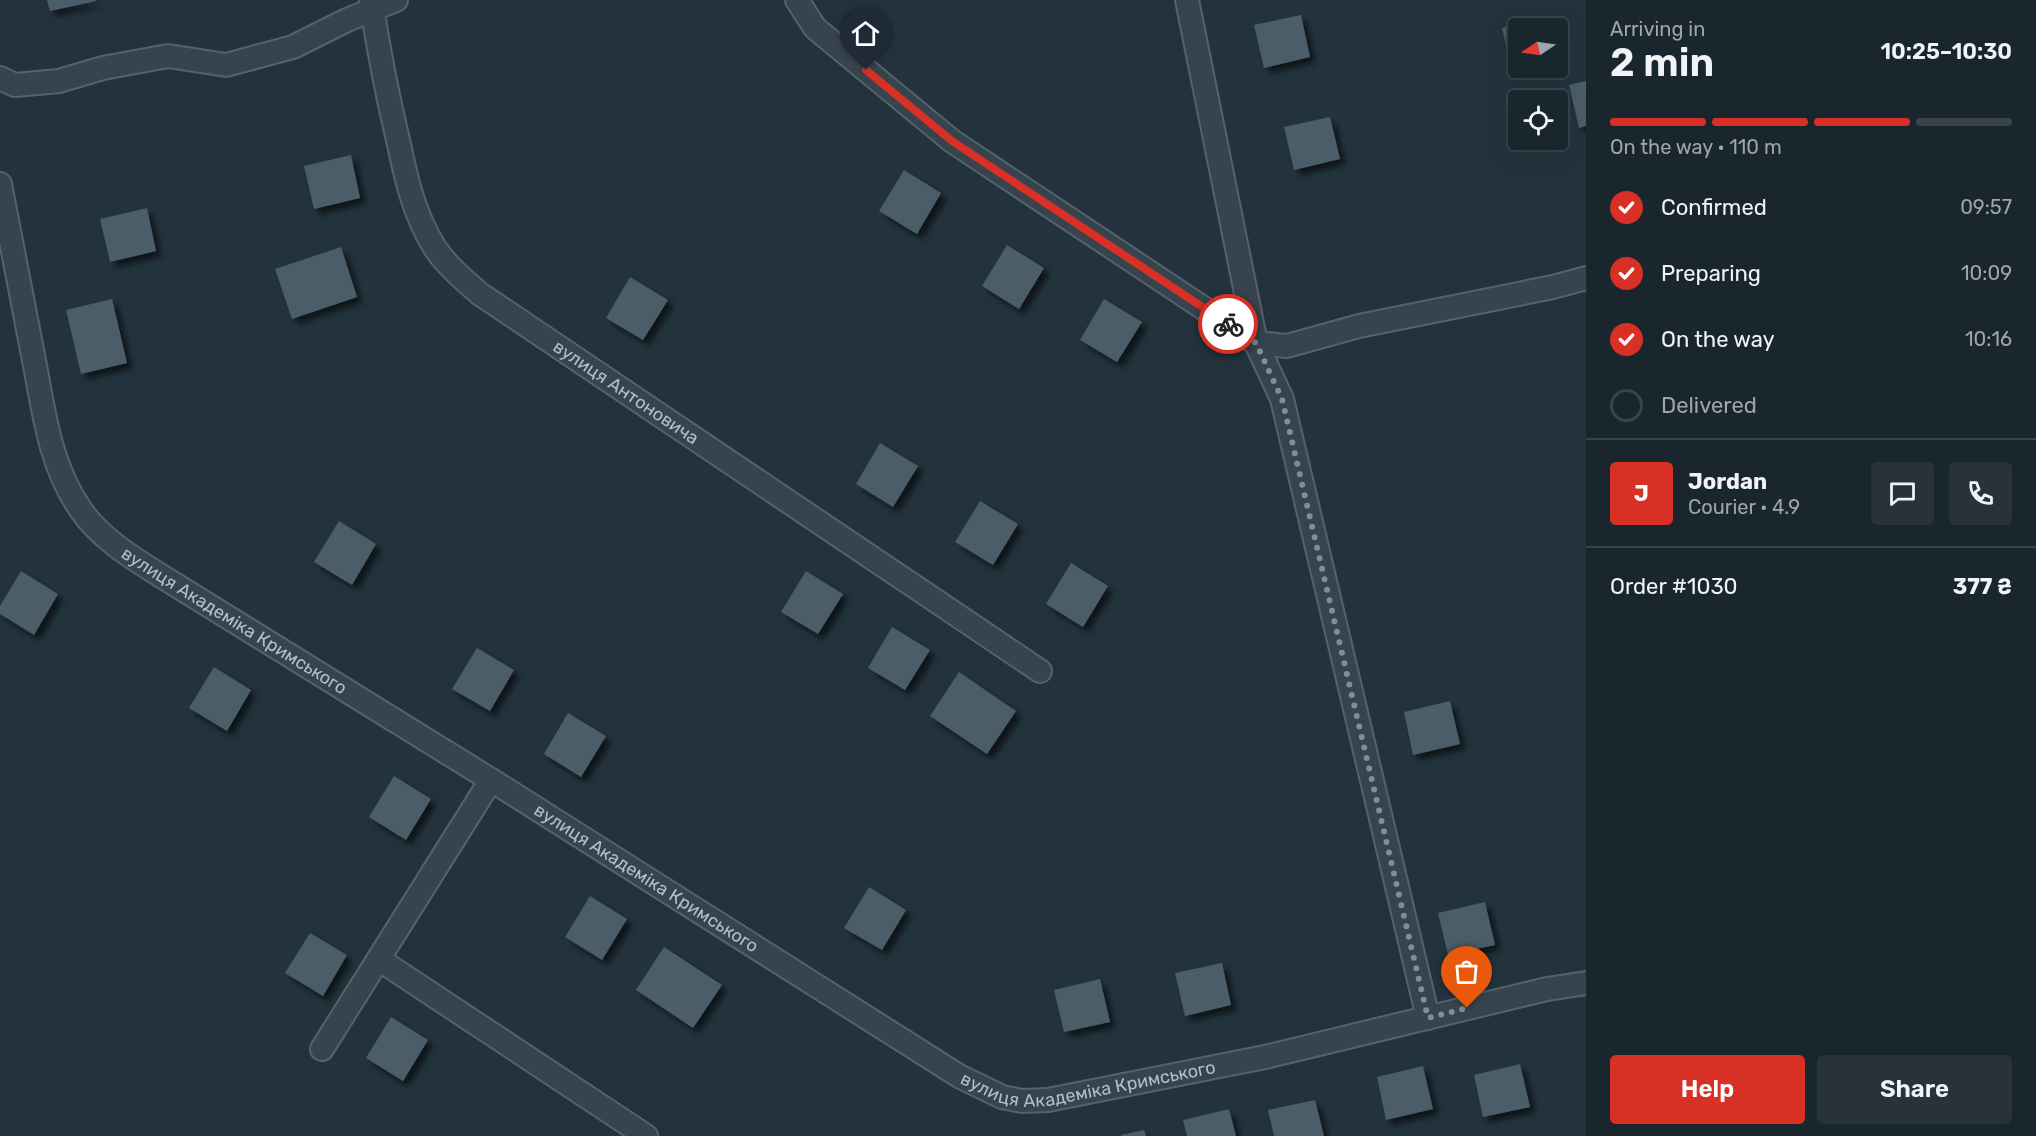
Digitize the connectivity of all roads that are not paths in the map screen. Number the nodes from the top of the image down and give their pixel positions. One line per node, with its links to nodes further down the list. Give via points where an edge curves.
1 (396, 0): 4 (street)
2 (797, 0): 8 (street, via 815,28 952,141)
3 (1187, 0): 8 (street)
4 (372, 5): 5 (street, via 293,47 226,65 168,56 60,81 15,85); 9 (street, вулиця Антоновича, via 388,97 413,201 436,250 456,274 480,294)
5 (0, 78)
6 (0, 184): 10 (street, вулиця Академіка Кримського, via 44,413 58,468 82,513 130,556)
7 (1586, 278): 8 (street, via 1359,326 1287,346)
8 (1256, 343): 13 (street, via 1282,399)
9 (1040, 671)
10 (491, 780): 11 (street); 13 (street, вулиця Академіка Кримського, via 959,1076 1002,1097 1022,1101 1074,1096)
11 (380, 960): 14 (street); 15 (street)
12 (1586, 982): 13 (street, вулиця Академіка Кримського)
13 (1428, 1018)
14 (322, 1049)
15 (646, 1136)

